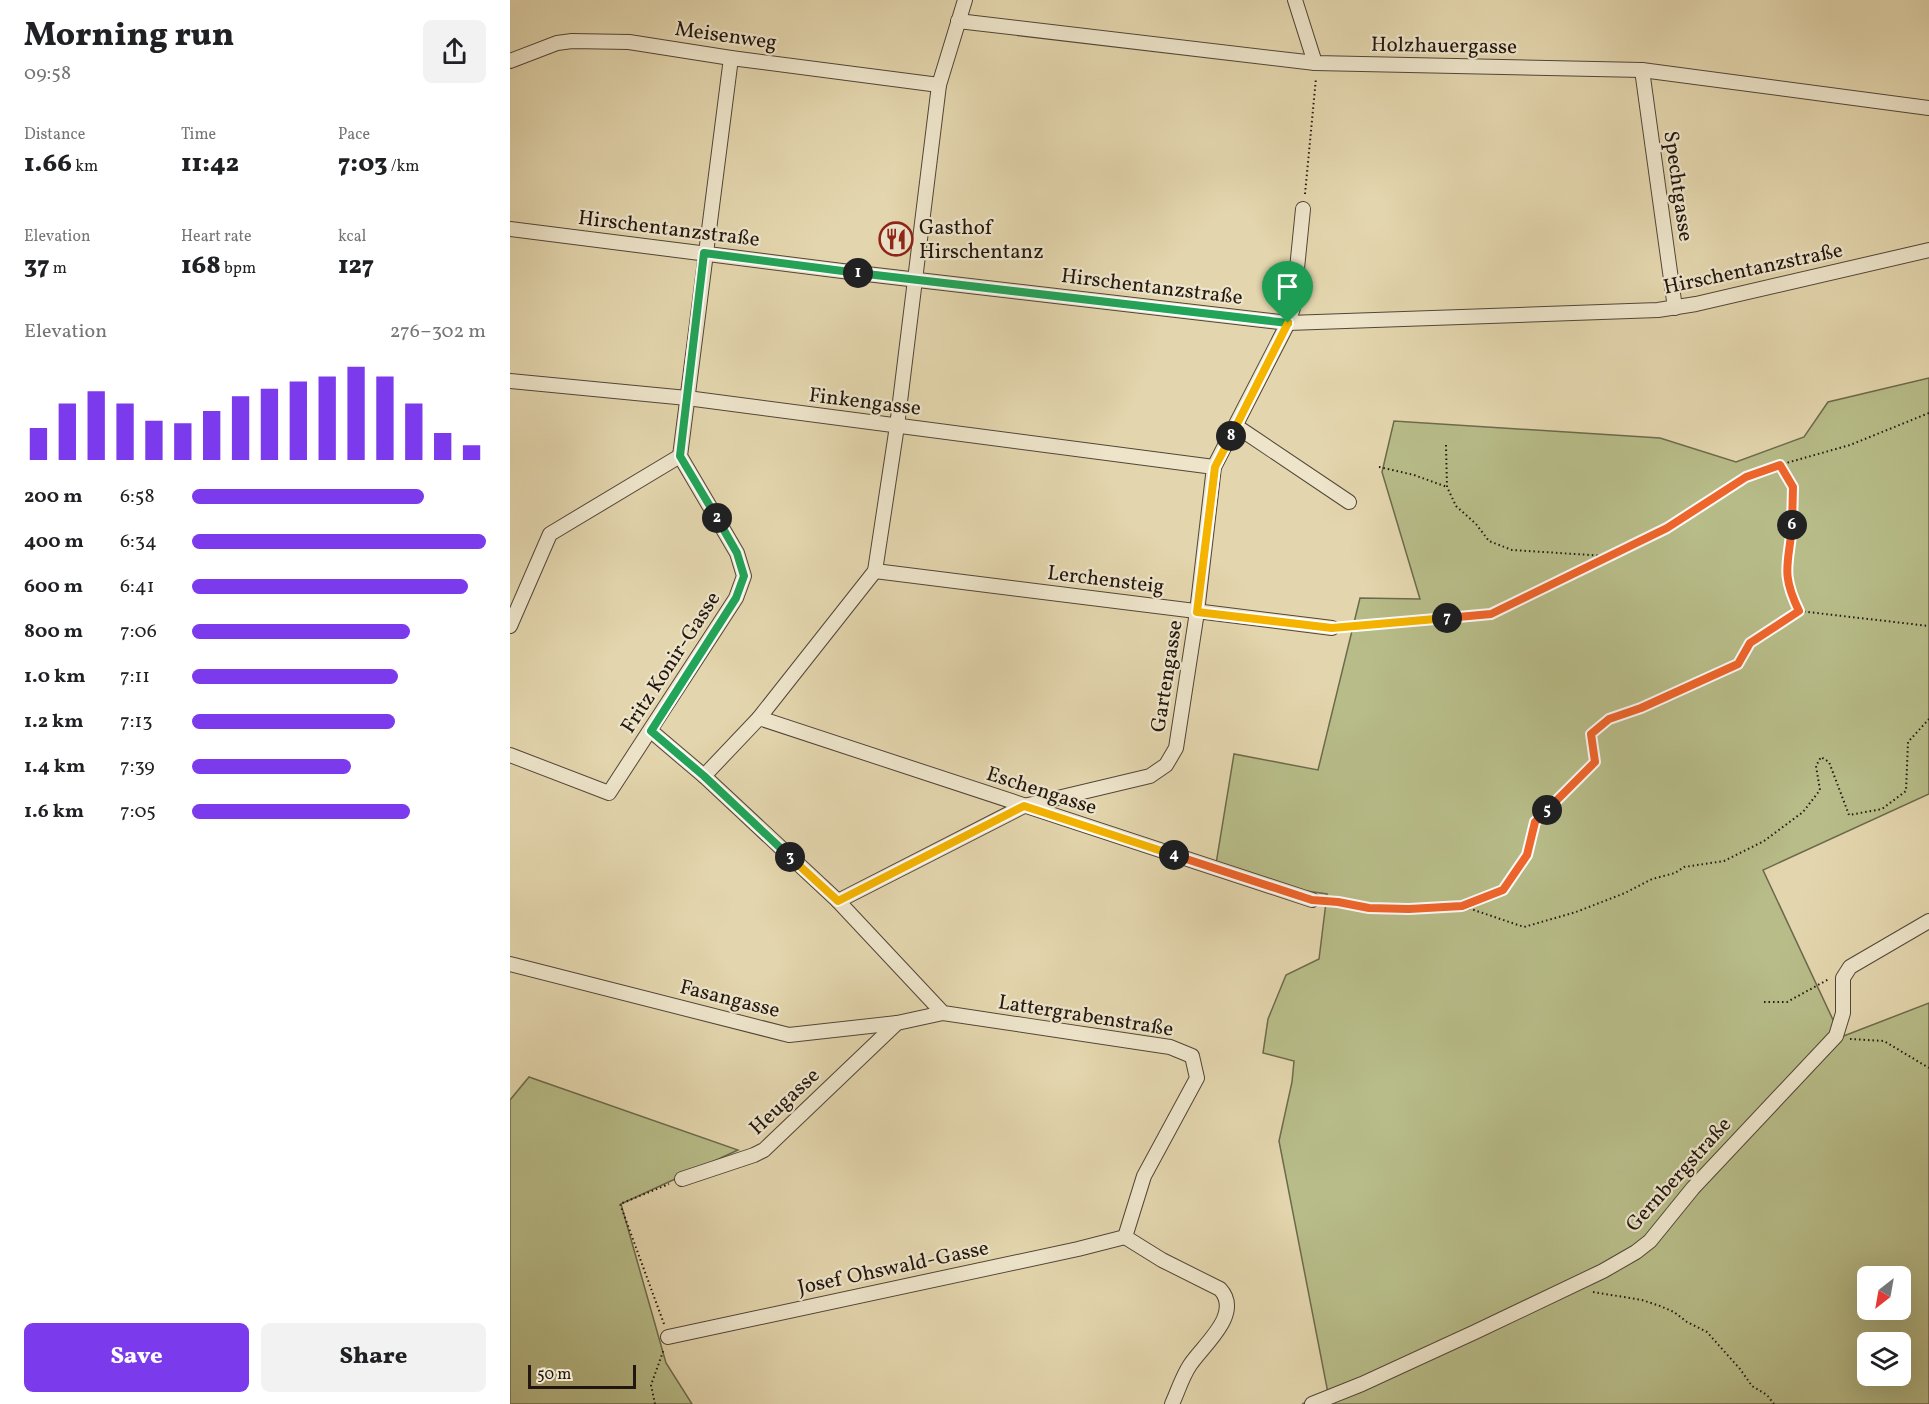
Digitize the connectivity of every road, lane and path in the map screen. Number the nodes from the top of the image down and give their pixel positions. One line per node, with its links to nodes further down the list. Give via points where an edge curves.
1 (964, 0): 3 (street)
2 (1295, 0): 6 (street)
3 (958, 21): 6 (street, Holzhauergasse); 8 (street)
4 (731, 58): 5 (street, Meisenweg, via 629,42 589,40 557,44); 8 (street, Meisenweg); 13 (street)
5 (510, 61)
6 (1315, 63): 7 (street, Holzhauergasse); 10 (path)
7 (1642, 70): 9 (street, Holzhauergasse); 15 (street, Spechtgasse)
8 (939, 85): 14 (street)
9 (1929, 108)
10 (1303, 209): 16 (street, Gartengasse, via 1293,308)
11 (510, 230): 13 (street, Hirschentanzstraße)
12 (1929, 249): 15 (street, Hirschentanzstraße)
13 (704, 253): 14 (street, Hirschentanzstraße); 18 (street)
14 (914, 279): 16 (street, Hirschentanzstraße); 20 (street)
15 (1675, 308): 16 (street, Hirschentanzstraße)
16 (1288, 323): 21 (street, Gartengasse)
17 (510, 381): 18 (street, Finkengasse)
18 (687, 398): 20 (street, Finkengasse); 23 (street)
19 (1929, 413): 24 (path, via 1850,445)
20 (897, 426): 25 (street, Finkengasse); 30 (street)
21 (1236, 426): 25 (street, Gartengasse); 28 (street)
22 (1446, 445): 27 (path)
23 (680, 456): 33 (street, via 550,534); 38 (street, Fritz Konir-Gasse, via 737,553 744,576 736,598)
24 (1780, 465): 29 (path, via 1746,477 1667,528); 31 (path, via 1793,487 1786,568 1789,591)
25 (1215, 467): 32 (street, Gartengasse)
26 (1379, 467): 27 (path)
27 (1447, 487): 29 (path, via 1456,506 1489,541 1512,550)
28 (1349, 502)
29 (1609, 556): 35 (path, via 1491,614)
30 (875, 571): 32 (street, Lerchensteig); 36 (street)
31 (1799, 611): 34 (path); 44 (path, via 1750,643 1738,664 1609,719 1591,734 1595,762 1535,822 1527,855 1503,890)
32 (1197, 612): 35 (street, Lerchensteig); 41 (street, Gartengasse, via 1176,748 1166,765 1150,776)
33 (510, 626)
34 (1929, 626)
35 (1332, 628)
36 (759, 718): 40 (street); 41 (street, Eschengasse)
37 (1929, 719): 44 (path, via 1908,742 1906,791 1882,809 1850,815 1829,762 1821,757 1816,766 1820,790 1803,812 1764,841 1724,861 1684,867 1576,912 1524,927)
38 (651, 731): 39 (street, Fritz Konir-Gasse, via 609,793); 40 (street)
39 (510, 755)
40 (704, 776): 43 (street)
41 (1024, 806): 42 (street, Eschengasse); 43 (street, Gartengasse)
42 (1312, 900): 44 (path, via 1369,908)
43 (838, 901): 49 (street)
44 (1462, 906)
45 (1929, 921): 47 (street, via 1856,961)
46 (510, 964): 50 (street, Fasangasse, via 789,1035)
47 (1844, 978): 48 (path, via 1826,980 1787,1002); 51 (street, Gernbergstraße)
48 (1764, 1002)
49 (943, 1013): 50 (street, Fasangasse); 54 (street, Lattergrabenstraße, via 1170,1047 1192,1056 1197,1078 1144,1176)
50 (897, 1023): 53 (street, Heugasse, via 764,1150)
51 (1839, 1029): 52 (path, via 1850,1039 1884,1041); 55 (street, Gernbergstraße, via 1693,1188 1650,1241 1620,1263)
52 (1929, 1068)
53 (682, 1179): 56 (path, via 621,1204)
54 (1125, 1237): 56 (street, Josef Ohswald-Gasse); 58 (street, via 1212,1284 1226,1295 1228,1302 1222,1322 1189,1366)
55 (1575, 1284): 59 (street, Gernbergstraße); 60 (path, via 1580,1290 1642,1300 1674,1312 1707,1332 1752,1386)
56 (668, 1337): 57 (path, via 651,1385)
57 (655, 1404)
58 (1172, 1404)
59 (1312, 1404)
60 (1774, 1404)

